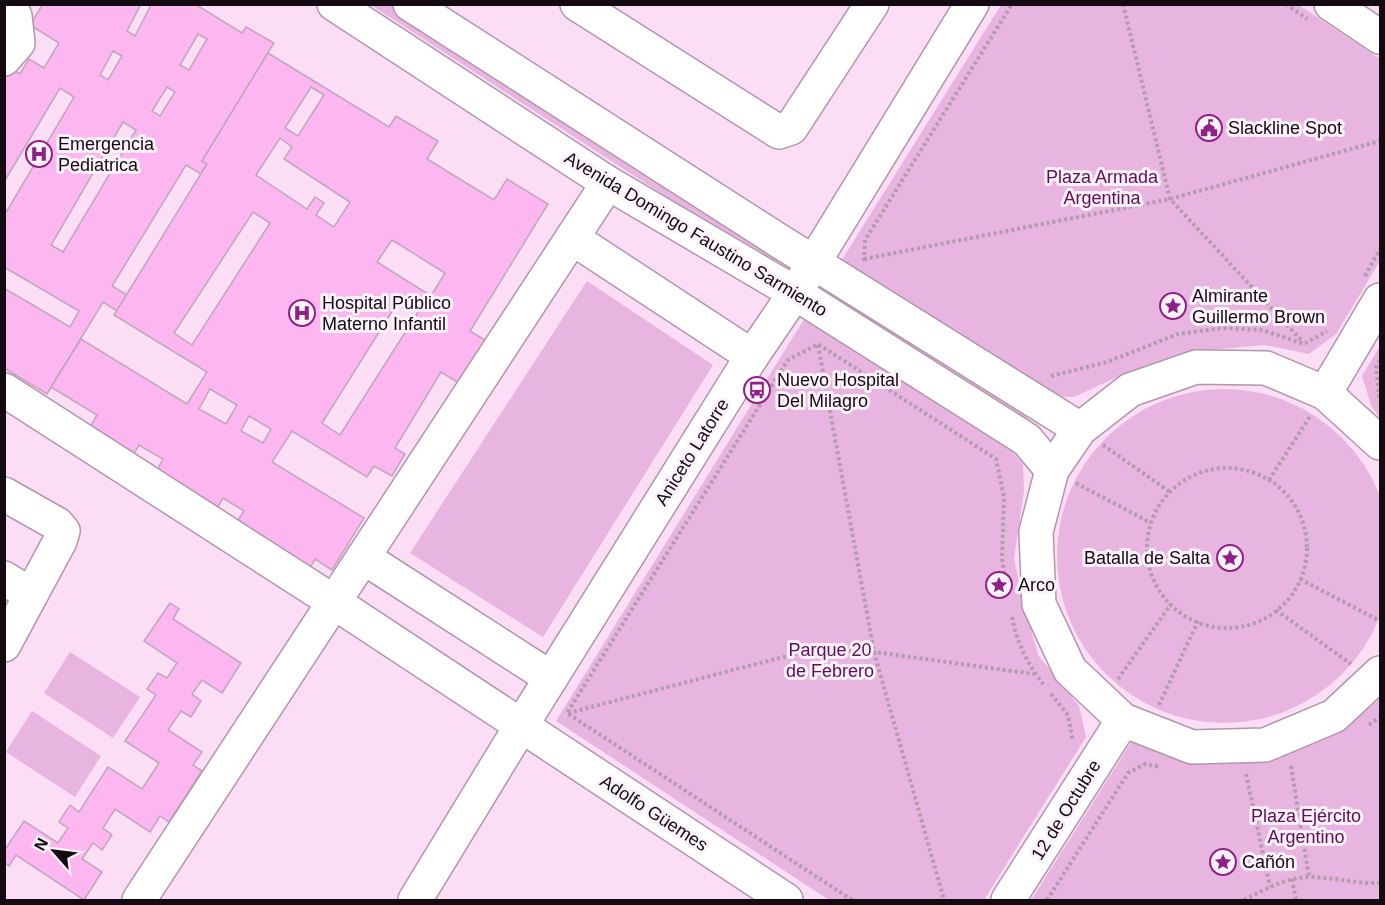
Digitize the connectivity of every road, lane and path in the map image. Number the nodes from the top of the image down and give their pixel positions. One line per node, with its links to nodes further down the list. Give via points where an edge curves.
1 (8, 4): 11 (main road, via 15,16 18,43)
2 (334, 4): 13 (main road, Avenida Domingo Faustino Sarmiento)
3 (410, 4): 18 (main road, Avenida Domingo Faustino Sarmiento)
4 (577, 4): 5 (main road, via 779,132 792,128)
5 (872, 4)
6 (972, 4): 18 (main road, Aniceto Latorre)
7 (1012, 4): 17 (path, via 865,240)
8 (1123, 4): 14 (path)
9 (1331, 4): 10 (main road)
10 (1380, 37)
11 (4, 59)
12 (1380, 141): 14 (path)
13 (608, 183): 15 (main road); 21 (main road, Avenida Domingo Faustino Sarmiento)
14 (1170, 199): 17 (path); 24 (path)
15 (573, 238): 25 (main road); 38 (main road)
16 (1380, 249): 20 (path)
17 (862, 260): 19 (path)
18 (813, 263): 21 (main road, Aniceto Latorre); 31 (main road, Avenida Domingo Faustino Sarmiento)
19 (872, 266)
20 (1372, 289): 29 (main road)
21 (795, 293): 25 (main road, Aniceto Latorre); 33 (main road, Avenida Domingo Faustino Sarmiento, via 1027,440)
22 (1333, 328): 24 (path)
23 (818, 344): 41 (path, via 996,459 1004,497 1002,559); 49 (path); 53 (path, via 788,360)
24 (1304, 344): 27 (path, via 1262,330 1223,328 1178,334 1107,362)
25 (752, 356): 52 (main road, Aniceto Latorre)
26 (1380, 360): 30 (path, via 1376,368)
27 (1050, 377)
28 (4, 390): 42 (main road, Adolfo Güemes)
29 (1325, 393): 31 (main road, via 1266,368 1196,367 1130,390); 32 (main road); 34 (path)
30 (1380, 402)
31 (1080, 429): 33 (main road); 35 (path)
32 (1380, 443)
33 (1052, 470): 37 (path); 54 (main road, via 1036,532 1040,604 1070,670)
34 (1269, 480): 35 (path, via 1233,467 1206,470); 39 (path, via 1282,489 1299,511 1306,537 1305,565)
35 (1170, 492): 37 (path)
36 (4, 494): 40 (main road, via 63,531 60,541)
37 (1151, 523): 43 (path, via 1147,548 1151,573)
38 (363, 557): 42 (main road); 52 (main road)
39 (1299, 579): 45 (path, via 1295,590); 47 (path)
40 (18, 586): 48 (main road)
41 (1009, 600)
42 (333, 602): 56 (main road, Adolfo Güemes); 70 (main road)
43 (1171, 603): 46 (path, via 1181,614); 54 (path)
44 (1011, 610): 50 (path, via 1014,630)
45 (1276, 610): 46 (path, via 1254,623 1229,628); 51 (path)
46 (1198, 621): 54 (path)
47 (1380, 621)
48 (4, 645)
49 (874, 652): 50 (path); 53 (path, via 810,650); 74 (path)
50 (1035, 674): 58 (path, via 1068,715)
51 (1378, 675): 54 (main road, via 1334,716 1265,745 1192,747)
52 (551, 678): 56 (main road, Aniceto Latorre)
53 (567, 714): 73 (path)
54 (1125, 717): 75 (main road, 12 de Octubre)
55 (1380, 717): 57 (path)
56 (521, 726): 71 (main road, Aniceto Latorre); 72 (main road, Adolfo Güemes)
57 (1365, 727)
58 (1074, 741)
59 (1301, 761): 60 (path)
60 (1291, 766): 62 (path); 66 (path)
61 (1167, 768): 76 (path, via 1145,764 1128,773)
62 (1280, 768)
63 (1257, 772): 64 (path)
64 (1246, 774): 65 (path); 69 (path)
65 (1235, 776)
66 (1310, 877): 67 (path); 68 (path)
67 (1292, 879): 69 (path); 78 (path)
68 (1380, 883)
69 (1270, 887): 77 (path)
70 (138, 900)
71 (415, 900)
72 (786, 900)
73 (852, 900)
74 (944, 900)
75 (1008, 900)
76 (1047, 900)
77 (1244, 900)
78 (1296, 900)

